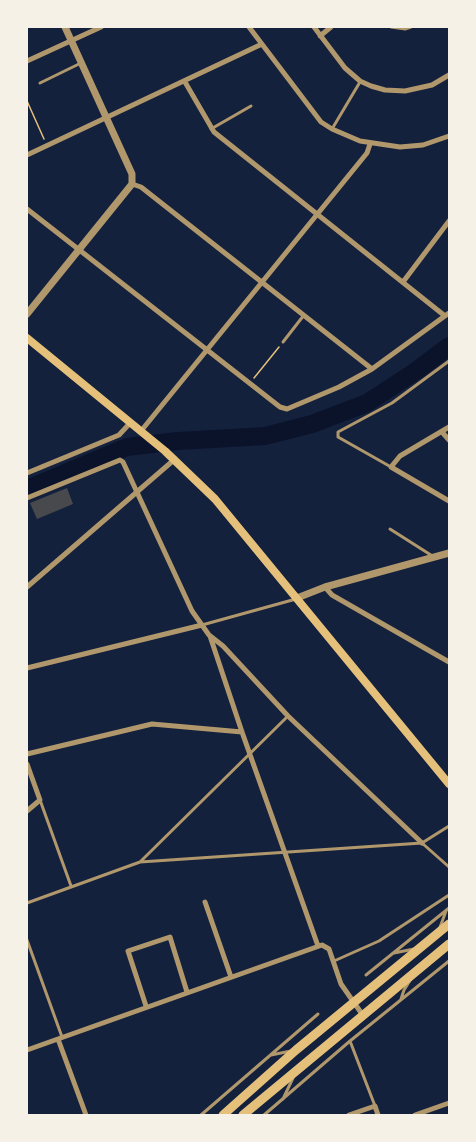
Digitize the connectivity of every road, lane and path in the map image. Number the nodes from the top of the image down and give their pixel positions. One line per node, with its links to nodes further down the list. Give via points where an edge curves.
1 (64, 27): 9 (street)
2 (101, 27): 9 (street)
3 (249, 27): 10 (street)
4 (314, 27): 8 (street)
5 (331, 27): 8 (street)
6 (391, 27): 7 (lane)
7 (411, 27)
8 (320, 36): 14 (street)
9 (71, 41): 11 (street); 12 (street)
10 (262, 44): 15 (street); 21 (street, via 321,122)
11 (27, 61)
12 (81, 63): 16 (lane); 19 (street)
13 (449, 75): 14 (street, via 432,85 405,92)
14 (360, 81): 21 (lane)
15 (185, 82): 19 (street); 20 (street)
16 (40, 83)
17 (27, 101): 24 (path)
18 (251, 106): 20 (lane)
19 (107, 118): 24 (street); 26 (street, via 132,174)
20 (211, 129): 28 (street)
21 (332, 129): 23 (street)
22 (449, 136): 23 (street, via 410,147)
23 (370, 144): 28 (street, via 367,153)
24 (47, 146): 25 (street)
25 (27, 155)
26 (132, 184): 30 (street); 31 (street, via 141,187)
27 (27, 209): 30 (street)
28 (317, 214): 31 (street); 32 (street)
29 (449, 221): 32 (street)
30 (79, 250): 33 (street); 38 (street)
31 (262, 282): 35 (street); 38 (street)
32 (403, 282): 34 (street)
33 (27, 314)
34 (447, 314): 40 (street)
35 (304, 315): 37 (lane); 40 (street)
36 (27, 338): 42 (main road)
37 (283, 342): 41 (path)
38 (207, 350): 41 (street); 44 (street)
39 (449, 362): 48 (lane, via 392,403 338,432 338,437)
40 (372, 369): 41 (street, via 287,409)
41 (250, 383)
42 (131, 422): 44 (main road); 49 (street, via 120,435)
43 (449, 427): 45 (street)
44 (142, 432): 47 (main road)
45 (442, 432): 46 (street); 48 (street, via 400,456)
46 (449, 440)
47 (175, 459): 50 (street); 58 (main road, via 215,499)
48 (391, 467): 52 (street)
49 (27, 473)
50 (136, 491): 51 (street, via 120,460); 56 (street); 59 (street)
51 (27, 498)
52 (449, 501)
53 (390, 529): 55 (lane)
54 (449, 553): 55 (street)
55 (434, 557): 57 (street)
56 (27, 587)
57 (325, 587): 58 (street); 61 (street, via 332,595)
58 (297, 598): 59 (lane); 68 (main road)
59 (202, 625): 60 (street); 62 (street)
60 (209, 635): 63 (street); 64 (street)
61 (449, 662)
62 (27, 668)
63 (288, 716): 66 (lane); 72 (street)
64 (242, 732): 65 (street, via 152,724); 66 (street)
65 (27, 754)
66 (250, 754): 73 (street); 74 (lane)
67 (27, 764): 69 (street)
68 (449, 784)
69 (40, 800): 70 (street); 76 (lane)
70 (27, 812)
71 (449, 826): 72 (lane)
72 (422, 843): 73 (lane); 75 (lane)
73 (284, 852): 74 (lane); 85 (street)
74 (140, 862): 76 (lane)
75 (449, 867)
76 (71, 886): 79 (lane)
77 (449, 895): 88 (lane, via 379,941)
78 (205, 902): 92 (street)
79 (27, 903)
80 (448, 909): 82 (lane); 87 (lane)
81 (449, 924): 82 (highway)
82 (439, 932): 86 (highway)
83 (27, 940): 99 (lane)
84 (449, 944): 90 (highway)
85 (318, 946): 88 (street, via 326,946); 92 (street)
86 (419, 948): 87 (lane); 95 (highway)
87 (393, 953): 91 (lane)
88 (333, 961): 95 (street)
89 (449, 961): 94 (lane)
90 (414, 971): 94 (lane); 98 (highway)
91 (366, 975)
92 (231, 977): 93 (street)
93 (187, 992): 96 (street); 96 (street, via 170,937 128,951)
94 (401, 999): 100 (lane)
95 (353, 1003): 98 (street); 102 (highway)
96 (146, 1006): 99 (street)
97 (318, 1014): 103 (lane)
98 (362, 1014): 104 (highway)
99 (60, 1038): 101 (street); 109 (street)
100 (350, 1041): 105 (lane); 107 (lane)
101 (27, 1050)
102 (296, 1050): 103 (lane); 112 (highway)
103 (269, 1055): 111 (lane)
104 (295, 1070): 105 (lane); 113 (highway)
105 (283, 1099): 108 (lane)
106 (449, 1103): 118 (street)
107 (375, 1106): 116 (street); 117 (street)
108 (269, 1111): 114 (lane); 115 (lane)
109 (85, 1113): 110 (street)
110 (77, 1115)
111 (201, 1115)
112 (223, 1115)
113 (243, 1115)
114 (264, 1115)
115 (272, 1115)
116 (349, 1115)
117 (378, 1115)
118 (415, 1115)

